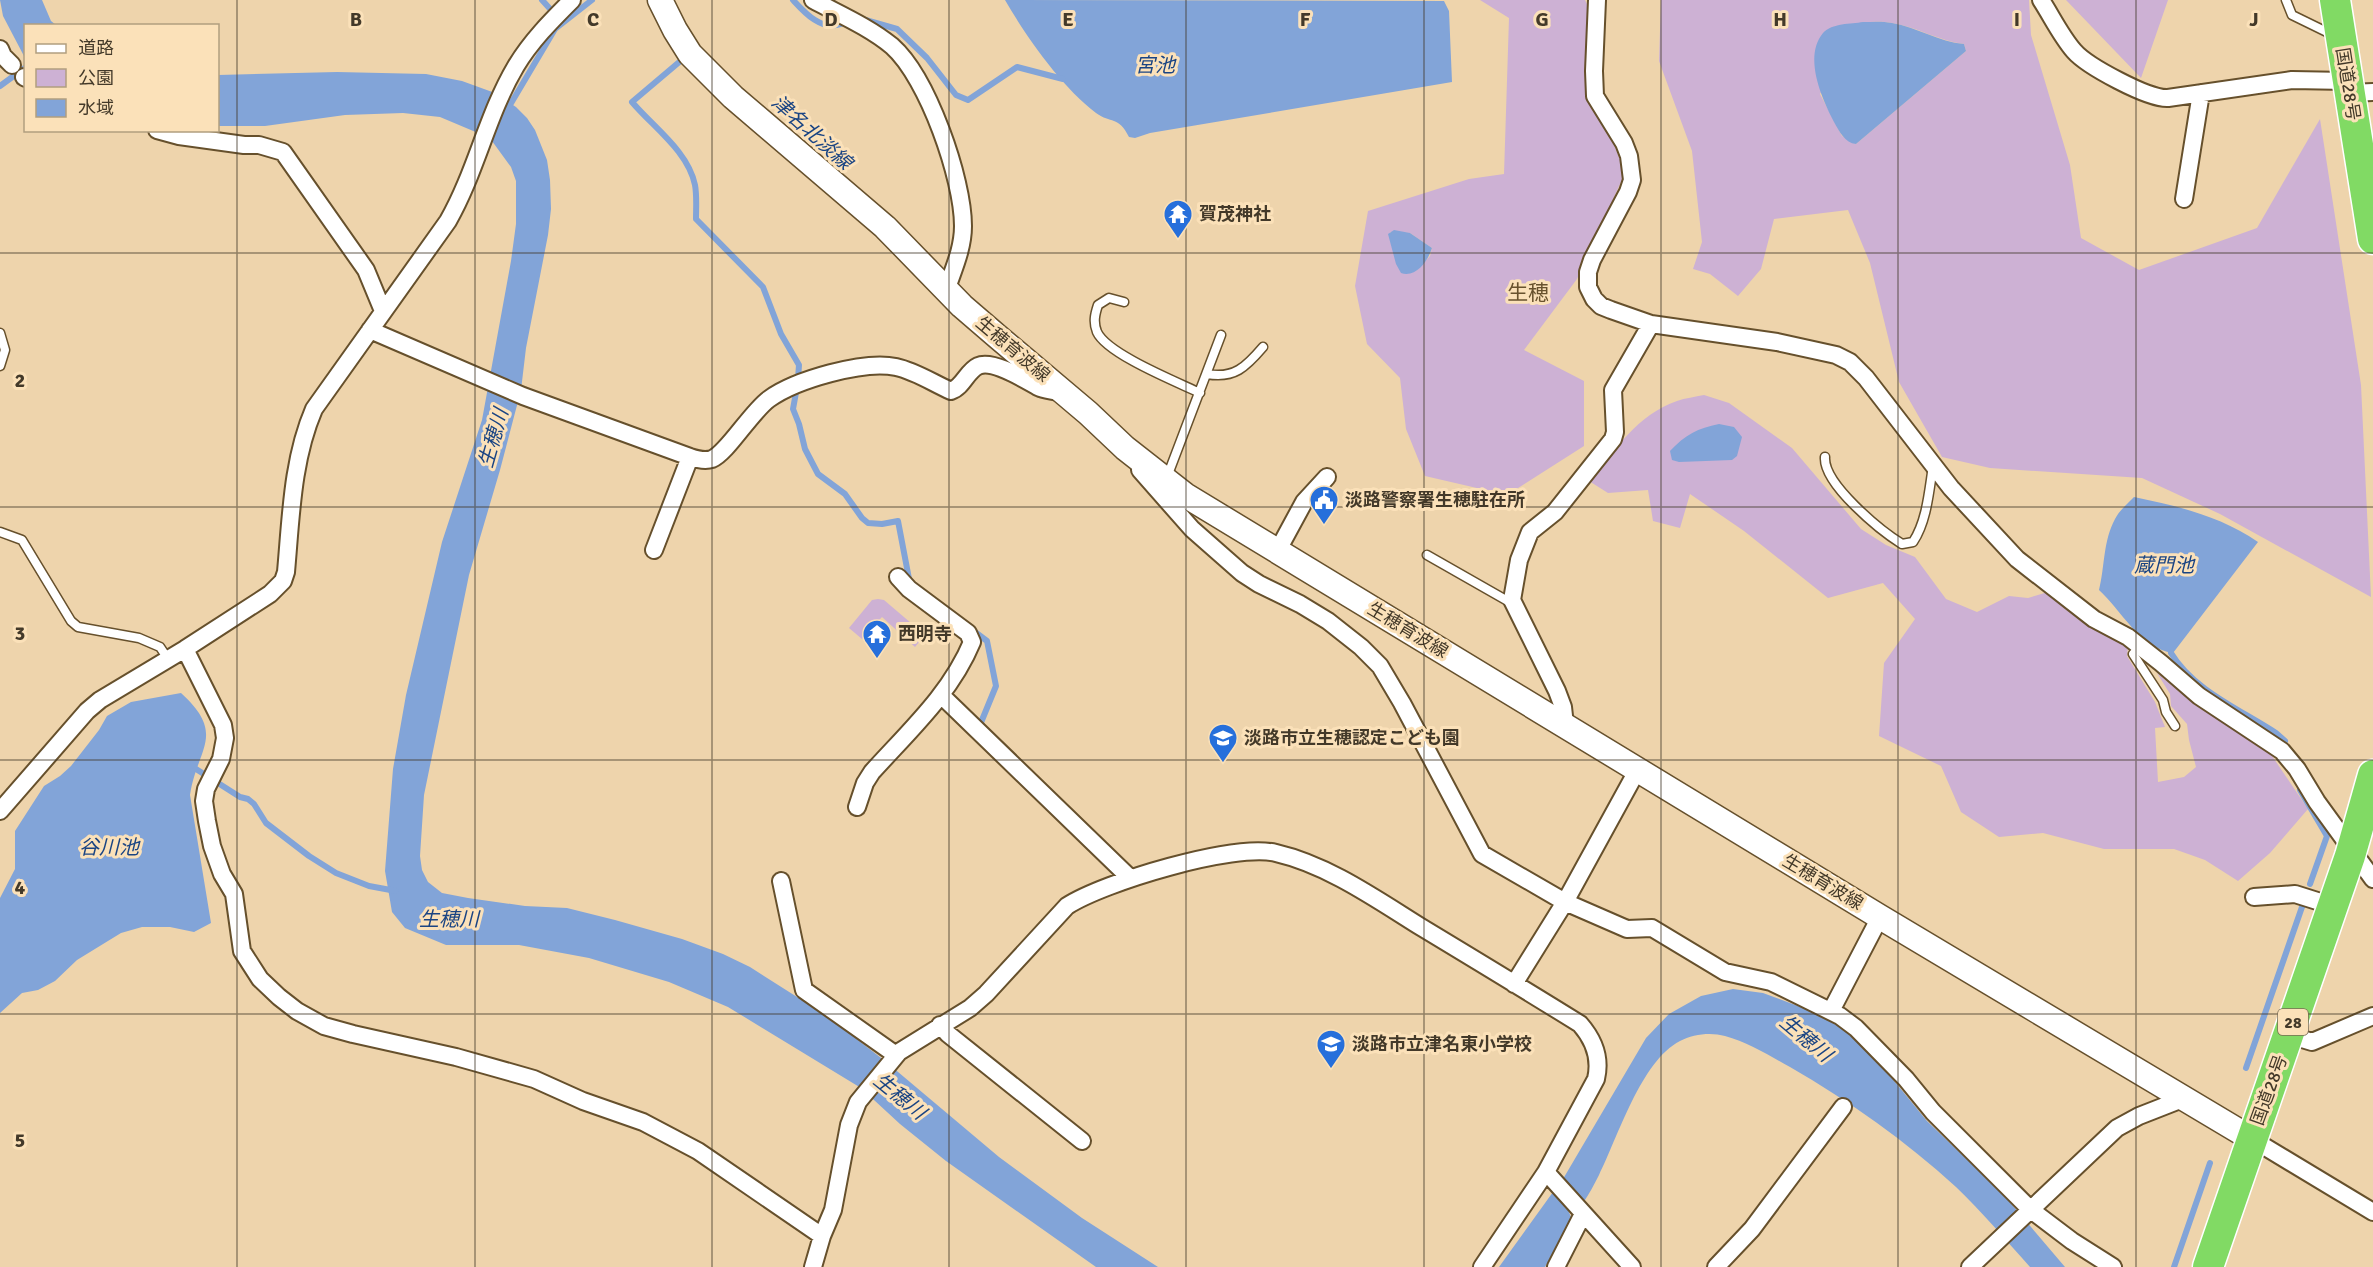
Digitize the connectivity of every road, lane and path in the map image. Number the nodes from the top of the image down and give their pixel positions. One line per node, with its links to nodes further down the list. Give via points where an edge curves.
1 (572, 0): 18 (street, via 531,42 514,68 460,199)
2 (660, 0): 16 (main road, 生穂育波線, via 690,54 707,73 885,227)
3 (813, 0): 16 (street, via 892,46 907,62 929,104 951,159 962,211 962,242)
4 (1597, 0): 19 (street, via 1595,96 1624,143 1632,180 1592,260 1588,287 1601,306)
5 (2041, 0): 12 (street, via 2074,51 2093,66 2154,96)
6 (2286, 0): 8 (lane, via 2292,15)
7 (2335, 0): 8 (highway, 国道28号)
8 (2341, 39): 11 (highway, 国道28号)
9 (0, 49): 10 (street)
10 (20, 73)
11 (2356, 88): 12 (street, via 2292,80); 15 (highway, 国道28号)
12 (2201, 93): 14 (street)
13 (164, 132): 18 (street, via 283,152 366,270)
14 (2184, 199)
15 (2373, 239)
16 (947, 288): 27 (main road, 生穂育波線, via 962,306)
17 (1124, 302): 26 (lane, via 1109,298 1098,305 1094,321 1101,338 1140,365)
18 (383, 311): 20 (street)
19 (1651, 324): 31 (street, via 1777,342 1836,355 1850,362); 39 (street, via 1613,390 1612,439 1555,512 1526,538 1512,595)
20 (370, 330): 29 (street, via 485,381); 41 (street, via 314,409 304,432 296,466 283,581 270,594)
21 (0, 333): 24 (lane, via 5,350)
22 (1221, 335): 25 (lane)
23 (1263, 347): 25 (lane, via 1236,372)
24 (0, 366)
25 (1207, 374): 26 (lane)
26 (1200, 393): 33 (lane)
27 (1065, 394): 28 (main road, 生穂育波線); 29 (street, via 1042,389 1022,377 984,364 951,391 898,367 850,369 791,386 768,400 715,458)
28 (1110, 433): 33 (main road, 生穂育波線); 55 (street, via 1192,529 1237,568 1344,632 1372,657 1402,703 1482,854)
29 (690, 457): 35 (street)
30 (1825, 457): 31 (lane, via 1826,468 1850,499 1902,544 1913,542 1917,536)
31 (1933, 466): 40 (street, via 2017,559 2094,619)
32 (1327, 477): 36 (street, via 1304,501)
33 (1166, 480): 36 (main road, 生穂育波線)
34 (0, 532): 42 (lane, via 22,540 78,627 138,638 160,647)
35 (654, 550)
36 (1278, 550): 44 (main road, 生穂育波線)
37 (1427, 555): 39 (lane)
38 (898, 577): 43 (street, via 971,638 963,662)
39 (1514, 604): 44 (street, via 1557,691)
40 (2140, 646): 45 (lane, via 2133,654); 50 (street, via 2199,696 2282,751)
41 (185, 649): 42 (street); 72 (street, via 223,725 223,751 204,801 212,846 234,894 242,951 260,979 297,1011 324,1026 534,1079 643,1122 698,1151)
42 (168, 660): 49 (street, via 92,706)
43 (941, 695): 48 (street, via 872,772); 51 (street)
44 (1565, 725): 46 (main road, 生穂育波線)
45 (2175, 726)
46 (1638, 769): 55 (street); 57 (main road, 生穂育波線)
47 (2373, 775): 50 (highway, 国道28号 / 28)
48 (857, 807)
49 (0, 811)
50 (2352, 852): 52 (street); 56 (highway, 国道28号 / 28)
51 (1128, 877): 58 (street, via 1233,853 1274,852 1317,866); 61 (street, via 1067,906 986,994)
52 (2373, 879)
53 (781, 881): 63 (street, via 804,990)
54 (2254, 897): 56 (street, via 2295,894)
55 (1565, 902): 58 (street); 59 (street, via 1628,929 1652,928 1725,972 1772,982)
56 (2333, 906): 62 (highway, 国道28号 / 28)
57 (1880, 917): 59 (street); 64 (main road, 生穂育波線)
58 (1514, 984): 68 (street, via 1580,1024 1596,1049 1596,1079)
59 (1830, 1011): 71 (street, via 1856,1028 1906,1079)
60 (2373, 1016): 62 (street, via 2312,1042)
61 (940, 1025): 63 (street); 67 (street)
62 (2289, 1035): 66 (highway, 国道28号 / 28)
63 (893, 1060): 72 (street, via 853,1110 833,1210)
64 (2185, 1098): 66 (main road, 生穂育波線); 71 (street, via 2123,1123)
65 (1843, 1107): 77 (street, via 1752,1229)
66 (2252, 1139): 69 (street); 80 (highway, 国道28号 / 28)
67 (1082, 1141)
68 (1551, 1177): 70 (street); 74 (street)
69 (2373, 1212)
70 (1582, 1213): 75 (street); 76 (street)
71 (2028, 1213): 78 (street); 79 (street)
72 (822, 1236): 73 (street)
73 (813, 1267)
74 (1482, 1267)
75 (1556, 1267)
76 (1632, 1267)
77 (1716, 1267)
78 (1970, 1267)
79 (2113, 1267)
80 (2208, 1267)

